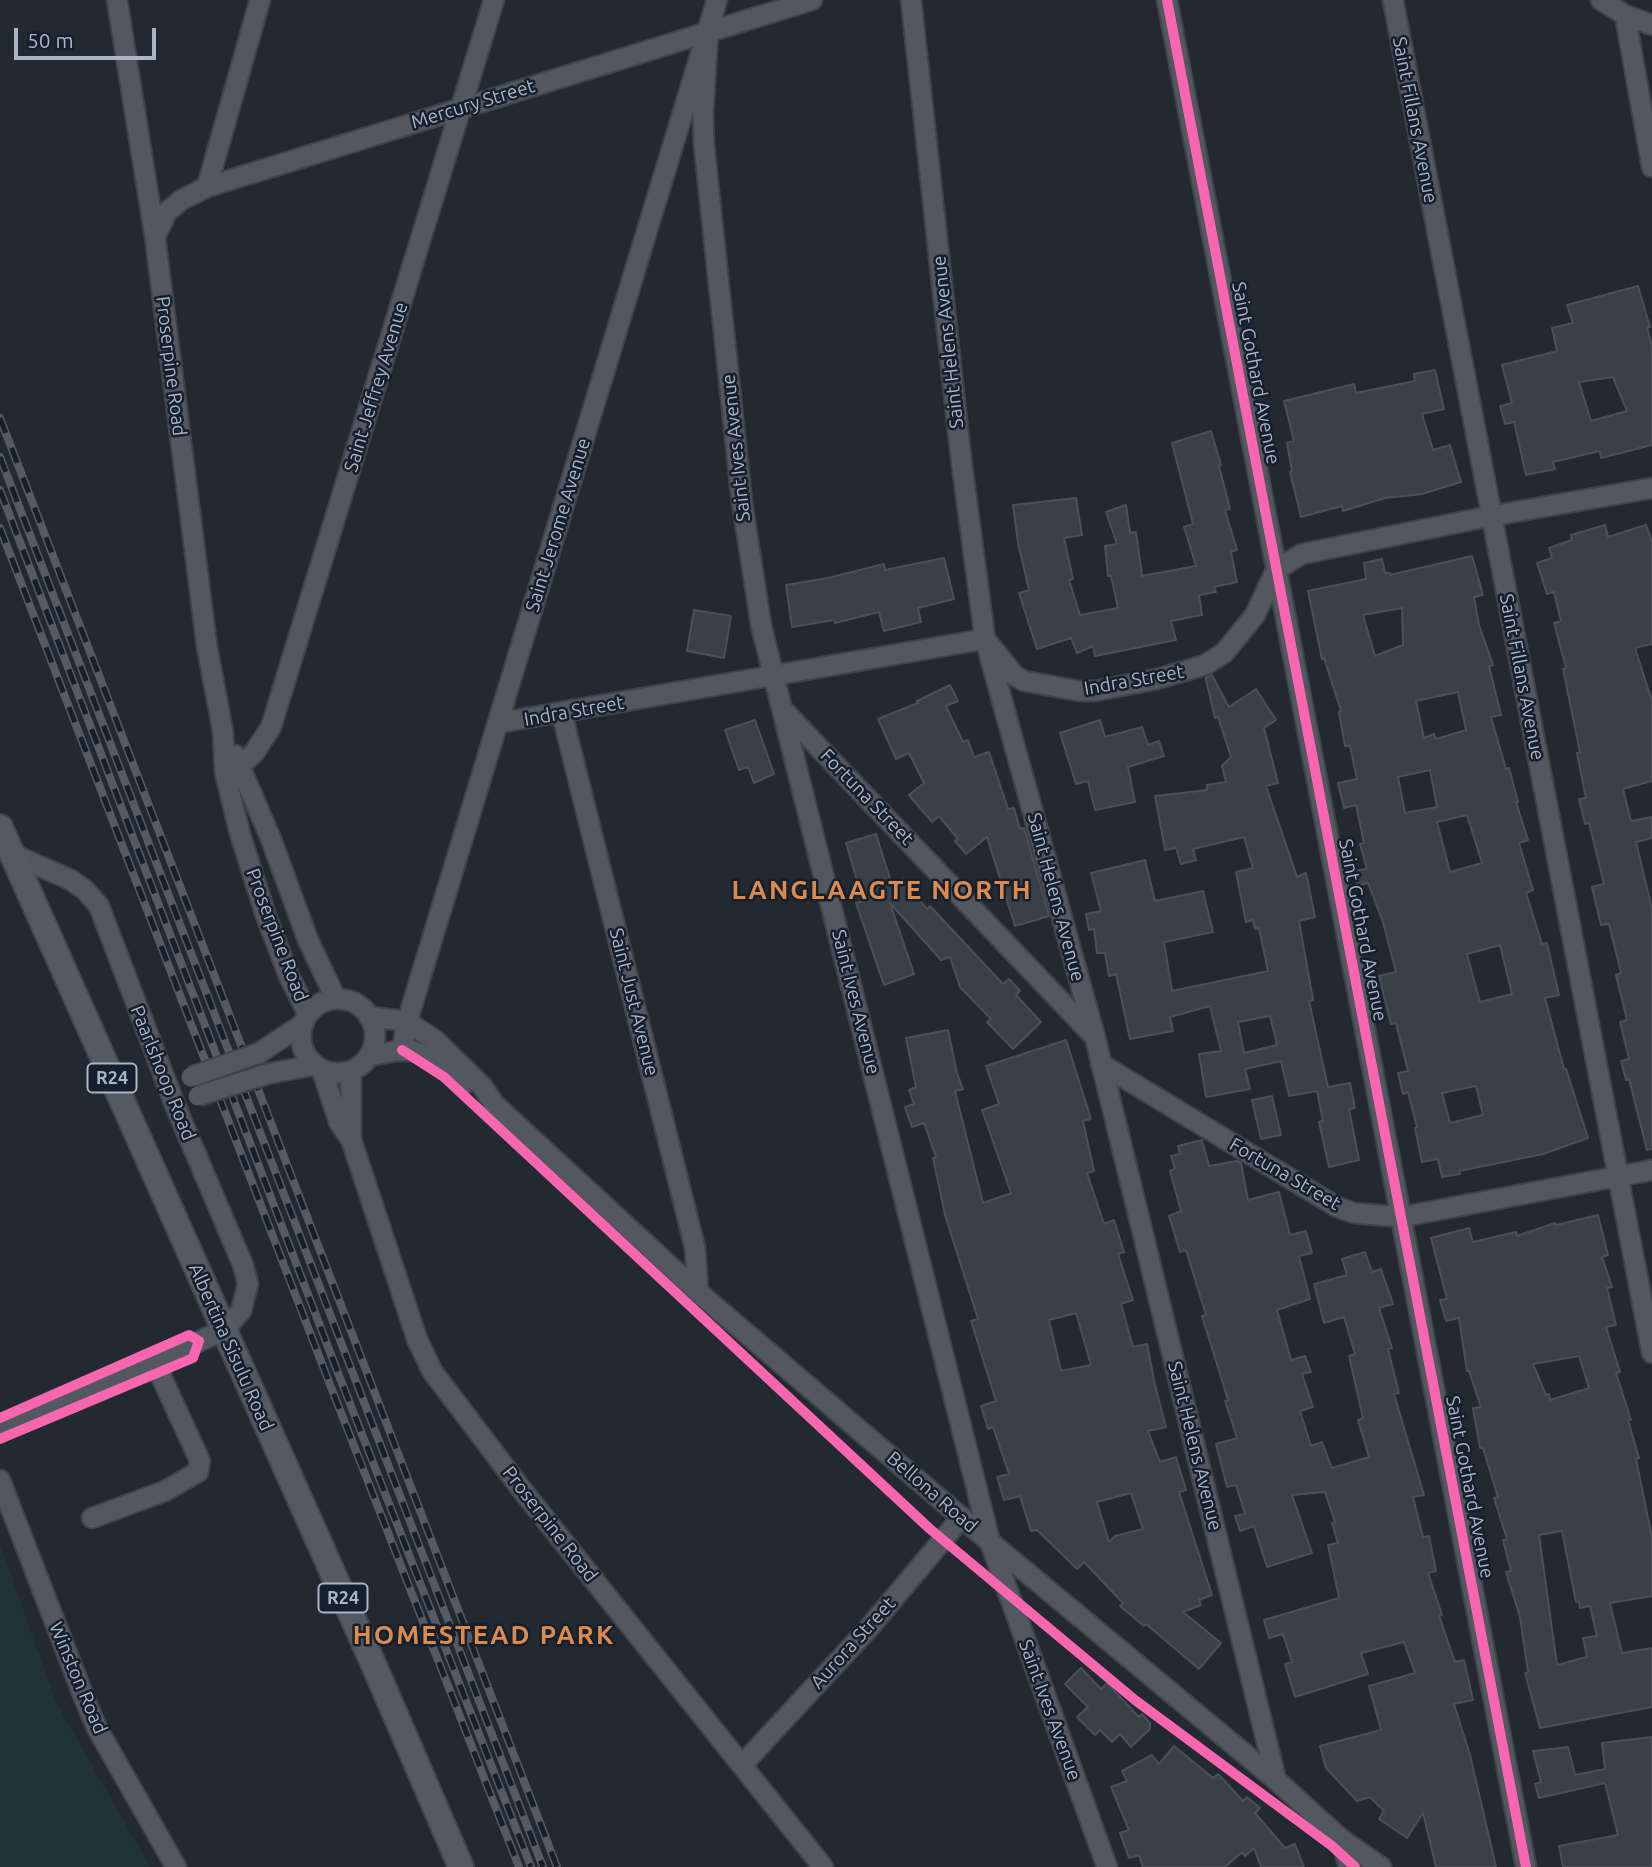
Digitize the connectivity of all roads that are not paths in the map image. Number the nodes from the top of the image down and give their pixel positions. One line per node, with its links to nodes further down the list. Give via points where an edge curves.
1 (117, 0): 16 (street, Proserpine Road)
2 (260, 0): 15 (street)
3 (494, 0): 13 (street, Saint Jeffrey Avenue)
4 (717, 0): 12 (street, Saint Jerome Avenue)
5 (812, 0): 12 (street, Mercury Street)
6 (911, 0): 20 (street, Saint Helens Avenue)
7 (1167, 0): 19 (street, Saint Gothard Avenue)
8 (1393, 0): 18 (street, Saint Fillans Avenue)
9 (1601, 0): 10 (street)
10 (1625, 15): 11 (street); 14 (street)
11 (1652, 25)
12 (708, 31): 13 (street, Mercury Street); 21 (street, Saint Ives Avenue, via 703,114 713,235 742,502); 24 (street, Saint Jerome Avenue)
13 (462, 108): 15 (street, Mercury Street); 26 (street, Saint Jeffrey Avenue, via 271,727)
14 (1652, 167)
15 (207, 187): 16 (street, Mercury Street, via 167,212)
16 (155, 237): 25 (street, Proserpine Road, via 207,647)
17 (1652, 488): 18 (street)
18 (1491, 516): 19 (street, via 1303,554); 44 (street, Saint Fillans Avenue)
19 (1276, 570): 20 (street, Indra Street, via 1255,615 1224,653 1205,665 1157,679 1095,691 1024,681); 45 (street, Saint Gothard Avenue)
20 (985, 639): 21 (street, Indra Street); 33 (street, Saint Helens Avenue)
21 (772, 675): 22 (street, Saint Ives Avenue); 23 (street, Indra Street)
22 (783, 710): 33 (street, Fortuna Street); 54 (street, Saint Ives Avenue)
23 (562, 714): 24 (street, Indra Street); 46 (street, Saint Just Avenue, via 695,1248)
24 (498, 723): 32 (street, Saint Jerome Avenue)
25 (223, 732): 26 (street, Proserpine Road); 31 (street, Proserpine Road, via 225,773 240,834)
26 (240, 766): 29 (street, Proserpine Road)
27 (0, 827): 28 (main road, Albertina Sisulu Road / R24)
28 (12, 854): 39 (street, Paarlshoop Road, via 71,880 99,906); 47 (main road, Albertina Sisulu Road / R24)
29 (336, 999): 30 (street, Proserpine Road, via 355,1003); 31 (street, Proserpine Road, via 325,1001)
30 (369, 1017): 32 (street); 35 (street, via 374,1030)
31 (306, 1019): 37 (street, Proserpine Road, via 303,1049); 39 (street, bridge, via 259,1053)
32 (407, 1022): 34 (street, Saint Jerome Avenue); 40 (street, Bellona Road, via 450,1053)
33 (1095, 1037): 36 (street, Saint Helens Avenue)
34 (402, 1050): 35 (street); 40 (street, Bellona Road, via 436,1061)
35 (369, 1056): 38 (street)
36 (1101, 1064): 45 (street, Fortuna Street, via 1337,1207); 56 (street, Saint Helens Avenue)
37 (318, 1067): 38 (street, via 331,1073); 41 (street, bridge, via 267,1074); 42 (street, Proserpine Road, via 338,1122)
38 (351, 1071): 42 (street, Proserpine Road)
39 (168, 1086): 41 (street, Paarlshoop Road)
40 (494, 1104): 46 (street, Bellona Road)
41 (175, 1105): 47 (street, Paarlshoop Road, via 248,1284 242,1311)
42 (351, 1139): 55 (street, Proserpine Road, via 417,1339 432,1371)
43 (1652, 1170): 44 (street, Fortuna Street)
44 (1617, 1175): 45 (street, Fortuna Street); 48 (street, Saint Fillans Avenue)
45 (1401, 1217): 64 (street, Saint Gothard Avenue)
46 (698, 1292): 52 (street, Bellona Road)
47 (224, 1330): 49 (street); 59 (main road, Albertina Sisulu Road / R24)
48 (1652, 1353)
49 (154, 1361): 50 (street); 53 (street, via 200,1461 198,1472)
50 (0, 1431)
51 (0, 1480): 58 (street, Winston Road, via 87,1705)
52 (962, 1517): 54 (street, Bellona Road); 55 (street, Aurora Street, via 868,1629)
53 (92, 1518)
54 (990, 1542): 56 (street, Bellona Road); 61 (street, Saint Ives Avenue)
55 (741, 1765): 60 (street, Proserpine Road)
56 (1276, 1780): 57 (street, Bellona Road)
57 (1341, 1839): 62 (street); 63 (street, Bellona Road)
58 (176, 1867)
59 (461, 1867)
60 (823, 1867)
61 (1107, 1867)
62 (1349, 1867)
63 (1381, 1867)
64 (1525, 1867)

